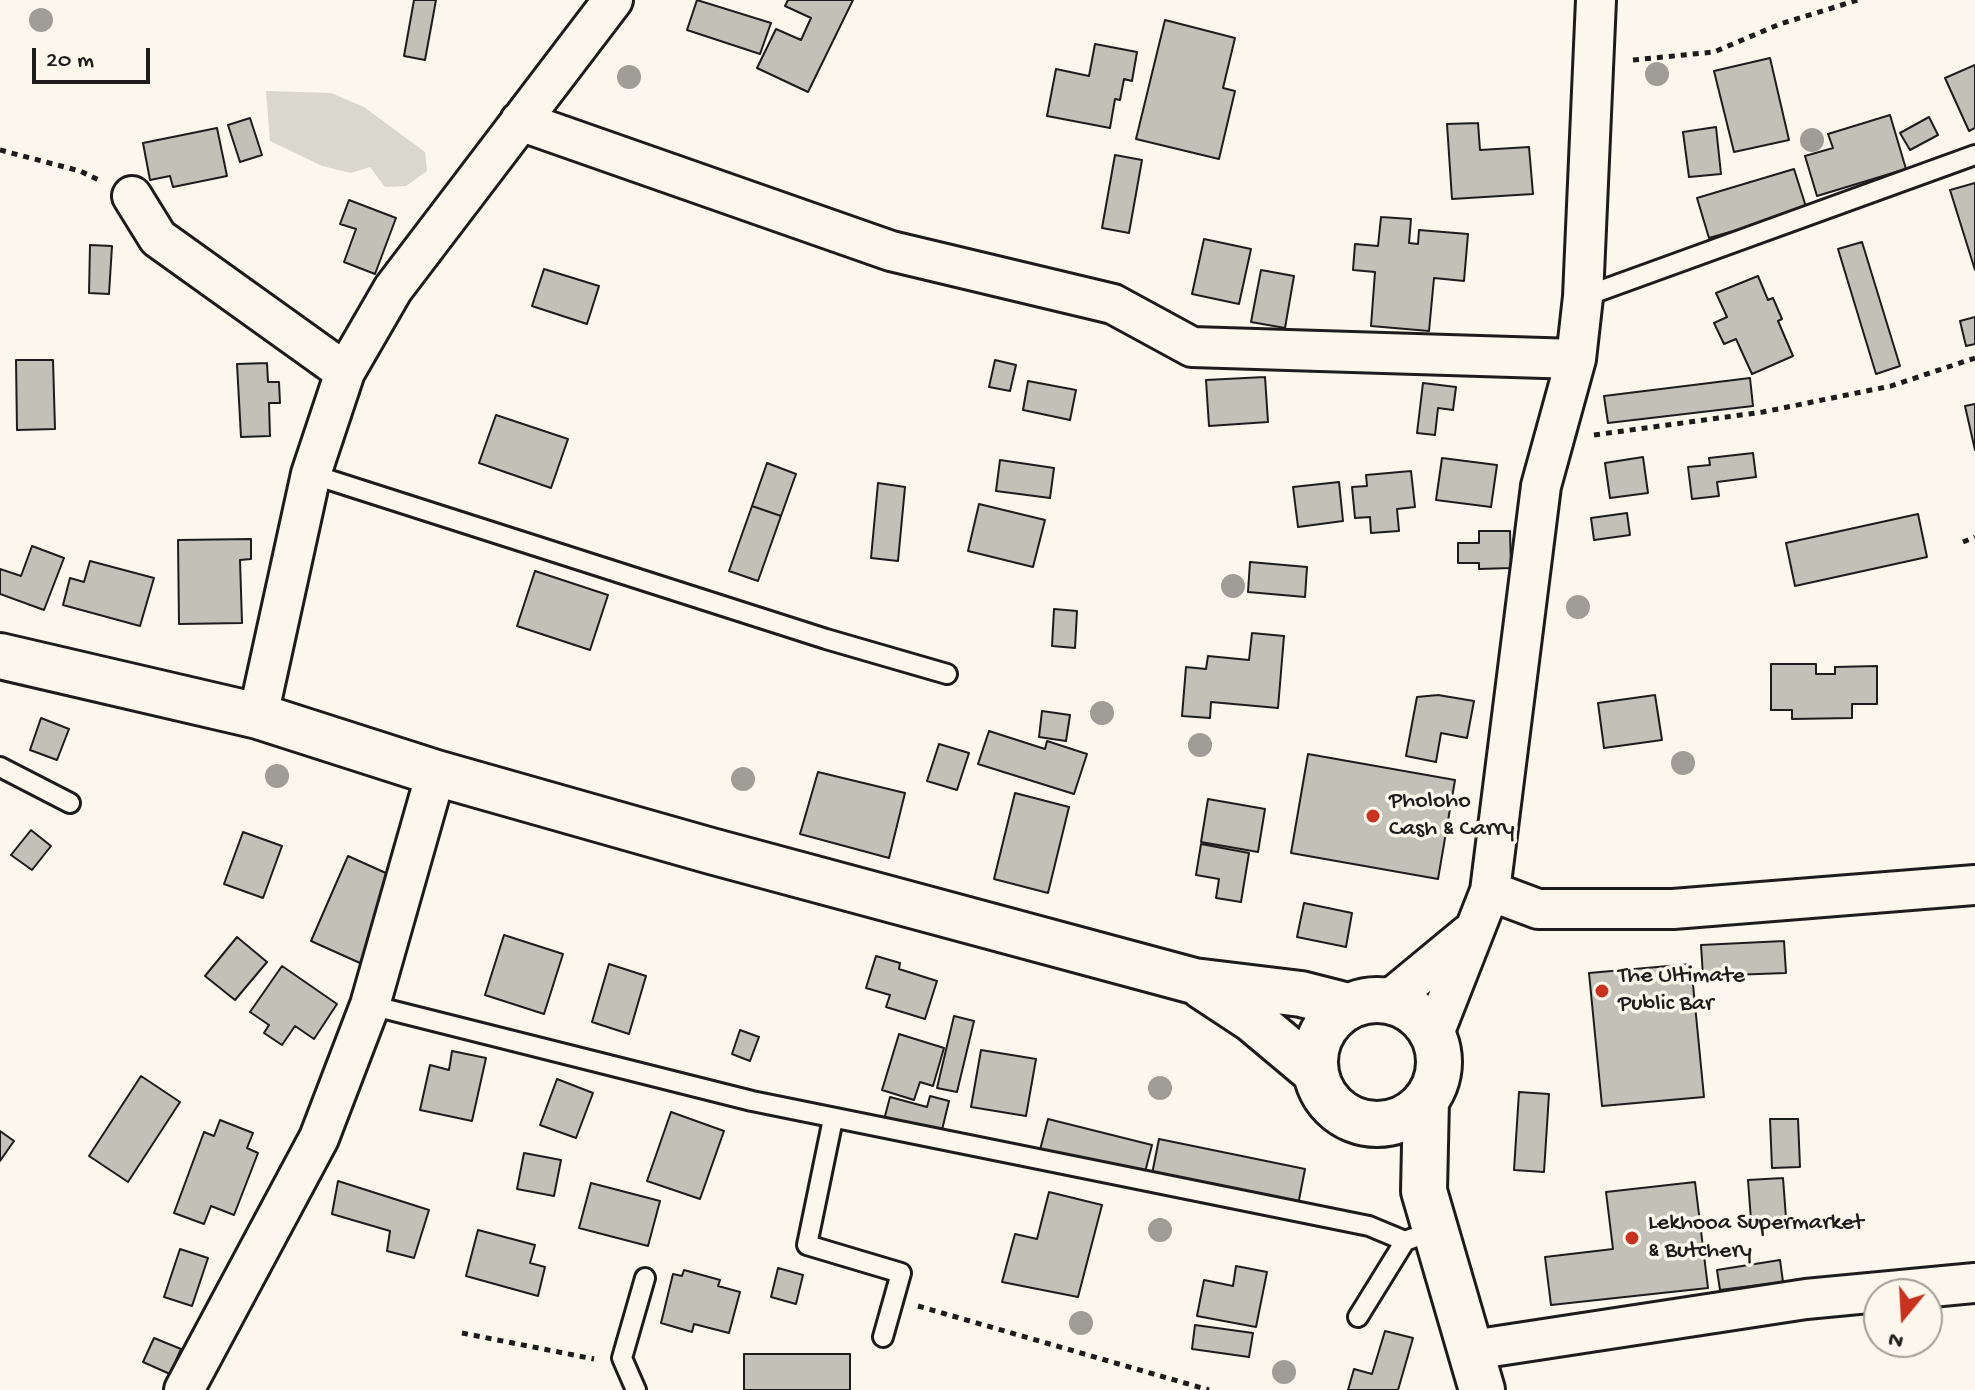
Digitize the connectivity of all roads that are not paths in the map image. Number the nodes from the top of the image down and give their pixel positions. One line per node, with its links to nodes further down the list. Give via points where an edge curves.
1 (613, 0): 3 (street)
2 (1596, 0): 6 (street)
3 (520, 121): 7 (street, via 891,251 1113,304 1192,347); 8 (street, via 393,289)
4 (1975, 155): 6 (lane)
5 (132, 196): 8 (street, via 158,238)
6 (1583, 297): 7 (street)
7 (1576, 359): 17 (street, via 1541,486)
8 (345, 372): 9 (street)
9 (311, 474): 11 (lane); 12 (street)
10 (0, 656): 12 (main road)
11 (947, 674)
12 (258, 716): 14 (main road)
13 (0, 767): 15 (lane)
14 (436, 773): 19 (main road); 21 (street)
15 (70, 803)
16 (1975, 885): 17 (street, via 1673,909 1538,909)
17 (1490, 891): 18 (street)
18 (1472, 932): 20 (street); 22 (street)
19 (1194, 981): 20 (main road); 23 (main road, via 1253,1020)
20 (1368, 1003): 22 (main road, via 1415,1013); 23 (main road, via 1320,1033)
21 (370, 1005): 25 (lane); 33 (street, via 319,1138)
22 (1433, 1036): 24 (main road, via 1438,1069)
23 (1315, 1072): 26 (main road, via 1332,1105)
24 (1426, 1100): 26 (main road, via 1399,1120); 27 (main road)
25 (833, 1119): 27 (lane, via 1369,1226); 31 (lane, via 807,1245 901,1273)
26 (1365, 1122): 27 (main road)
27 (1421, 1221): 30 (lane); 32 (main road)
28 (645, 1278): 34 (lane, via 622,1358)
29 (1975, 1283): 32 (street, via 1806,1299)
30 (1358, 1317)
31 (883, 1337)
32 (1477, 1370)
33 (184, 1390)
34 (636, 1390)

